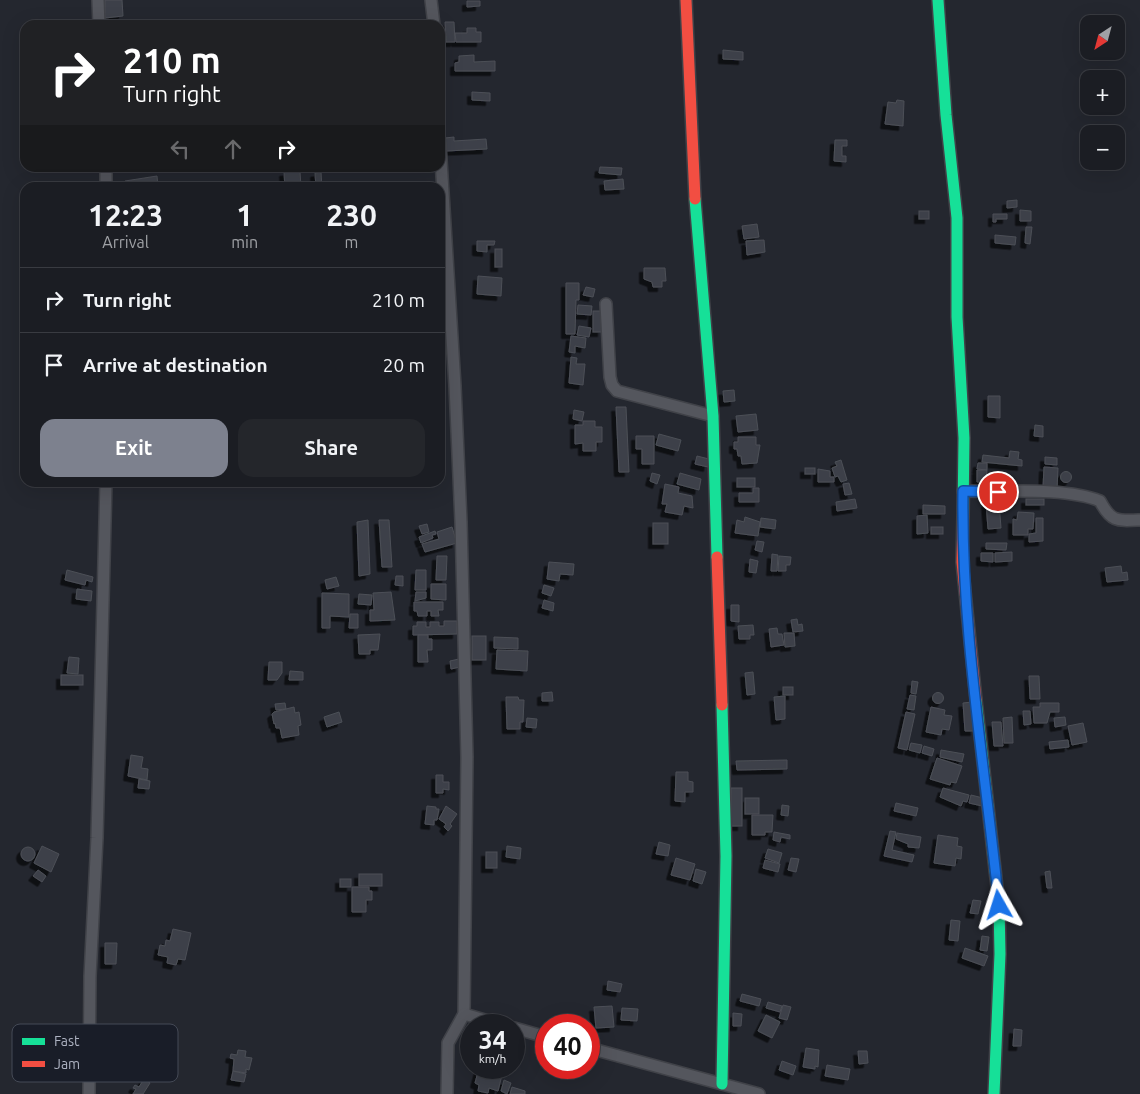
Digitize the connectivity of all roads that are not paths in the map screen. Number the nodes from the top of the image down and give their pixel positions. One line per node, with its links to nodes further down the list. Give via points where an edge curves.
1 (98, 0): 5 (street)
2 (431, 0): 6 (street)
3 (686, 0): 9 (street, via 694,196)
4 (938, 0): 11 (street, via 957,218)
5 (99, 20)
6 (433, 20)
7 (445, 220): 13 (street, via 456,386 467,757)
8 (606, 304): 9 (street, via 612,386 617,391)
9 (713, 416): 17 (street, via 726,856)
10 (106, 487): 15 (street)
11 (963, 491): 12 (street, via 1052,493 1093,498 1100,501 1113,519); 20 (street, via 962,562 999,905)
12 (1140, 520)
13 (464, 1014)
14 (460, 1021): 18 (street, via 448,1043)
15 (90, 1024)
16 (600, 1051): 17 (street)
17 (722, 1084): 19 (street)
18 (447, 1094)
19 (759, 1094)
20 (994, 1094)

